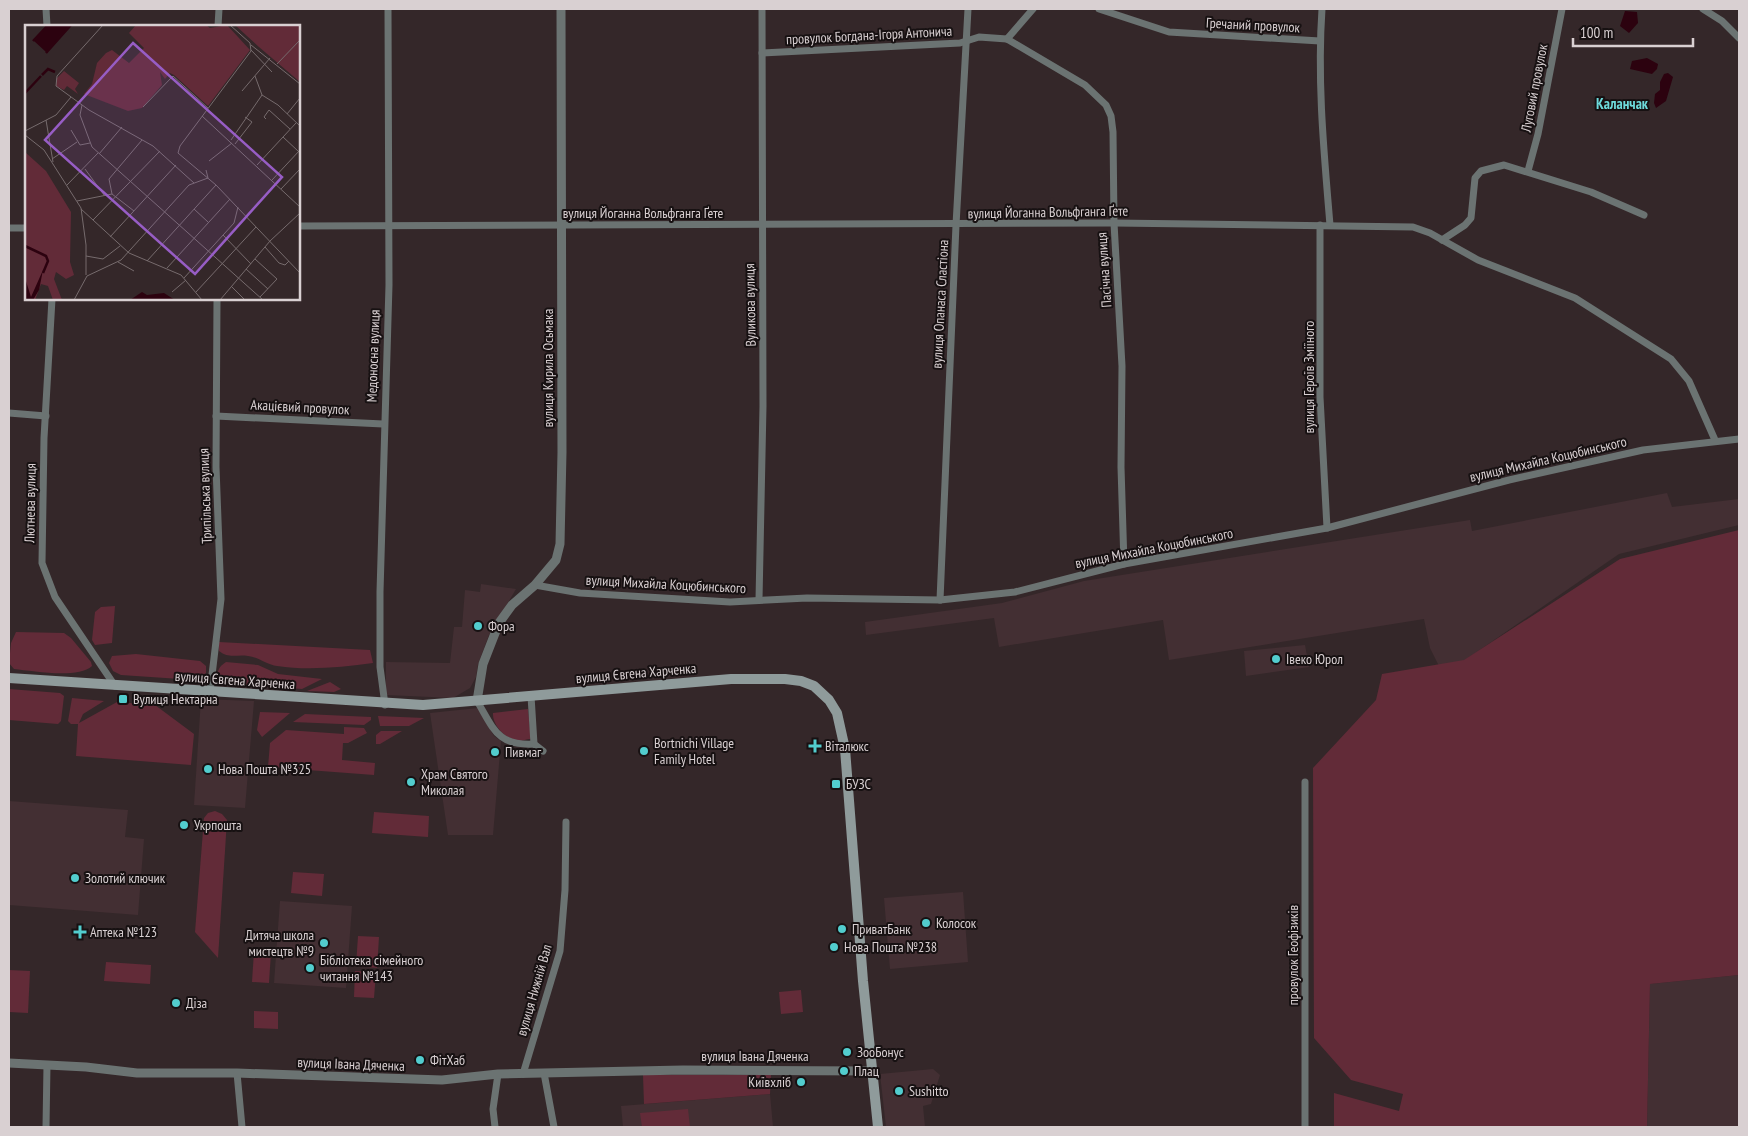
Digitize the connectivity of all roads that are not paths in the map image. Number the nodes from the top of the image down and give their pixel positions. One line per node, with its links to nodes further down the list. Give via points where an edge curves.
1 (46, 9): 12 (street)
2 (218, 9): 13 (street)
3 (388, 9): 28 (street, Медоносна вулиця)
4 (561, 9): 22 (street, вулиця Кирила Осьмака)
5 (762, 9): 18 (street, Вуликова вулиця)
6 (968, 9): 16 (street, вулиця Опанаса Сластіона)
7 (1033, 9): 15 (street)
8 (1099, 9): 17 (street, Гречаний провулок, via 1169,32)
9 (1322, 9): 17 (street)
10 (1562, 9): 19 (street, Луговий провулок)
11 (1703, 9): 14 (street, via 1722,21)
12 (47, 25)
13 (218, 25)
14 (1739, 38)
15 (1007, 39): 16 (street, провулок Богдана-Ігоря Антонича, via 979,37); 21 (street, Пасічна вулиця, via 1085,85 1106,105 1113,132)
16 (967, 40): 18 (street, провулок Богдана-Ігоря Антонича, via 960,43); 24 (street, вулиця Опанаса Сластіона)
17 (1320, 41): 26 (street, via 1321,124)
18 (762, 53): 23 (street, Вуликова вулиця)
19 (1528, 171): 20 (street, via 1591,192); 31 (street, via 1504,165 1481,171 1473,186 1471,218 1466,225)
20 (1644, 215)
21 (1114, 223): 24 (street, вулиця Йоганна Вольфганга Ґете); 25 (street, вулиця Йоганна Вольфганга Ґете); 41 (street, Пасічна вулиця, via 1122,366)
22 (562, 225): 23 (street, вулиця Йоганна Вольфганга Ґете); 28 (street, вулиця Йоганна Вольфганга Ґете); 42 (street, вулиця Кирила Осьмака, via 560,544 556,560)
23 (762, 225): 24 (street, вулиця Йоганна Вольфганга Ґете); 43 (street, Вуликова вулиця)
24 (956, 225): 44 (street, вулиця Опанаса Сластіона)
25 (1320, 225): 26 (street, вулиця Йоганна Вольфганга Ґете); 40 (street, вулиця Героїв Зміїного, via 1320,398)
26 (1330, 225): 31 (street, вулиця Йоганна Вольфганга Ґете, via 1414,227)
27 (300, 226): 28 (street, вулиця Йоганна Вольфганга Ґете)
28 (389, 226): 37 (street, Медоносна вулиця)
29 (9, 228): 30 (street)
30 (25, 228)
31 (1442, 240): 39 (street, вулиця Йоганна Вольфганга Ґете, via 1478,260 1575,298 1671,359 1689,381)
32 (52, 300): 35 (street, Лютнева вулиця)
33 (217, 300): 36 (street, Трипільська вулиця)
34 (9, 413): 35 (street)
35 (46, 416): 46 (street, Лютнева вулиця, via 42,563 45,576 77,634)
36 (216, 416): 37 (street, Акацієвий провулок); 47 (street, Трипільська вулиця, via 221,599)
37 (383, 424): 50 (street, Медоносна вулиця, via 380,666)
38 (1739, 438): 39 (street, вулиця Михайла Коцюбинського)
39 (1715, 440): 40 (street, вулиця Михайла Коцюбинського, via 1643,450 1509,480)
40 (1327, 528): 41 (street, вулиця Михайла Коцюбинського)
41 (1124, 564): 44 (street, вулиця Михайла Коцюбинського, via 1015,592)
42 (535, 585): 43 (street, вулиця Михайла Коцюбинського, via 580,592 730,602); 49 (street, вулиця Кирила Осьмака, via 512,605 499,623 483,664)
43 (759, 600): 44 (street, вулиця Михайла Коцюбинського)
44 (940, 600)
45 (9, 678): 46 (main road, вулиця Євгена Харченка)
46 (115, 686): 47 (main road, вулиця Євгена Харченка)
47 (210, 692): 50 (main road, вулиця Євгена Харченка)
48 (531, 696): 49 (main road, вулиця Євгена Харченка); 51 (street); 57 (main road, вулиця Євгена Харченка, via 731,679 785,679 801,680 814,686 829,700 837,713 844,749)
49 (477, 701): 50 (main road, вулиця Євгена Харченка); 51 (street, via 496,734 516,745)
50 (386, 705)
51 (534, 744): 52 (street)
52 (543, 751)
53 (1305, 782): 67 (street, провулок Геофізиків)
54 (566, 822): 61 (street, вулиця Нижній Вал, via 560,951)
55 (9, 1063): 56 (street, вулиця Івана Дяченка)
56 (47, 1065): 58 (street, вулиця Івана Дяченка, via 137,1072); 62 (street)
57 (872, 1071): 59 (street, вулиця Івана Дяченка); 66 (main road, вулиця Євгена Харченка)
58 (237, 1073): 60 (street, вулиця Івана Дяченка, via 442,1080); 63 (street)
59 (544, 1073): 61 (street, вулиця Івана Дяченка); 65 (street)
60 (498, 1074): 61 (street, вулиця Івана Дяченка); 64 (street, via 493,1109)
61 (523, 1074)
62 (46, 1127)
63 (242, 1127)
64 (495, 1127)
65 (554, 1127)
66 (878, 1127)
67 (1305, 1127)

